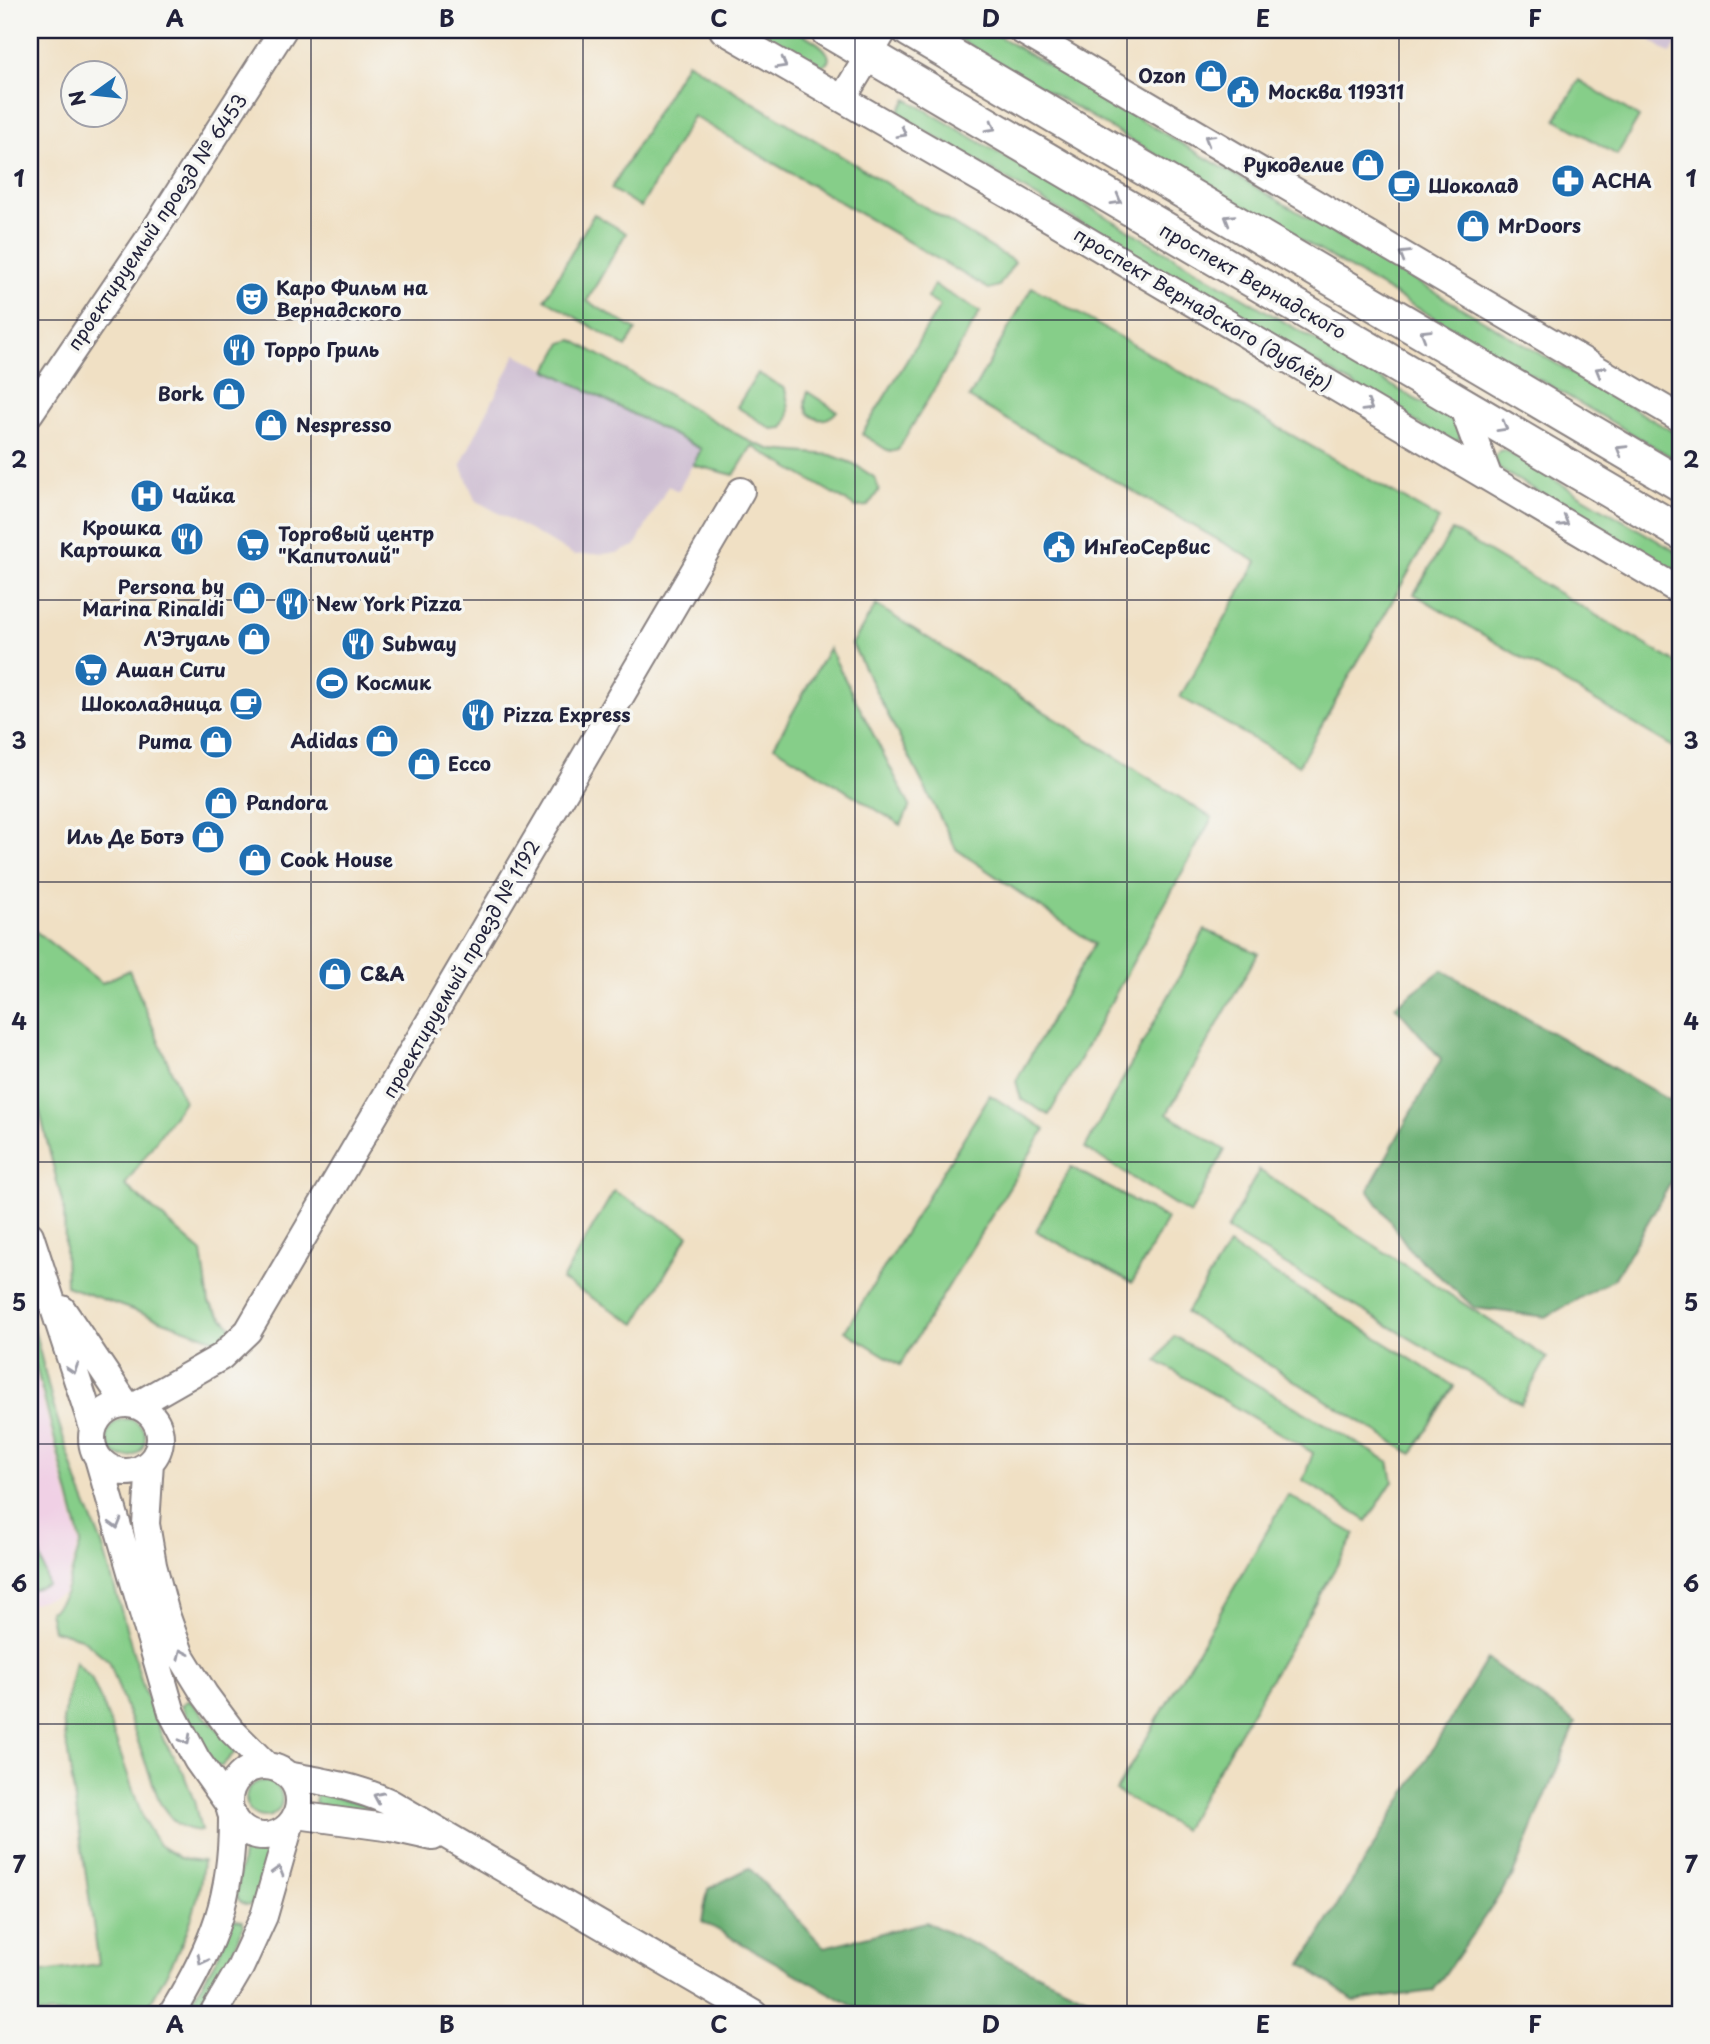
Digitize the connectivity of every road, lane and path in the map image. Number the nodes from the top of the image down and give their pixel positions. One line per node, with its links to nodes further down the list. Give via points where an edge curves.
1 (283, 30): 9 (street, проектируемый проезд № 6453, via 154,232)
2 (723, 30): 7 (street, проспект Вернадского (дублёр), one-way to 7)
3 (827, 30): 6 (main road, проспект Вернадского)
4 (909, 30): 12 (main road, one-way to 4)
5 (1021, 30): 10 (street, one-way to 5)
6 (877, 42): 7 (street); 8 (main road, проспект Вернадского, one-way to 8)
7 (843, 99): 11 (street, проспект Вернадского (дублёр), one-way to 11)
8 (1461, 403): 11 (street); 14 (main road, проспект Вернадского, one-way to 14)
9 (30, 413)
10 (1680, 418)
11 (1489, 478): 15 (street, проспект Вернадского (дублёр), one-way to 15)
12 (1680, 484)
13 (741, 491): 18 (street, проектируемый проезд № 1192, via 248,1331 221,1357)
14 (1680, 532)
15 (1680, 591)
16 (30, 1235): 17 (street)
17 (43, 1281): 18 (street); 19 (street, one-way to 19)
18 (132, 1404): 19 (street, via 109,1408); 21 (street, via 147,1411 159,1430 157,1452)
19 (93, 1428): 20 (street)
20 (98, 1458): 21 (street, via 117,1471 130,1472); 23 (street, one-way to 23, via 172,1713)
21 (150, 1462): 22 (street, one-way to 21, via 231,1730 177,1646 146,1524)
22 (277, 1771): 23 (street, via 257,1767 239,1777 230,1795); 24 (street, via 295,1783 299,1805); 25 (street, one-way to 22, via 373,1794)
23 (231, 1810): 24 (street, via 238,1824 258,1836 281,1832); 26 (street)
24 (293, 1820): 25 (street, via 393,1828); 27 (street, one-way to 24)
25 (458, 1843): 30 (street)
26 (226, 1891): 27 (street, via 237,1911 257,1910); 28 (street, one-way to 28, via 209,1947)
27 (268, 1901): 29 (street, via 240,1968)
28 (172, 2014)
29 (213, 2014)
30 (754, 2014)

